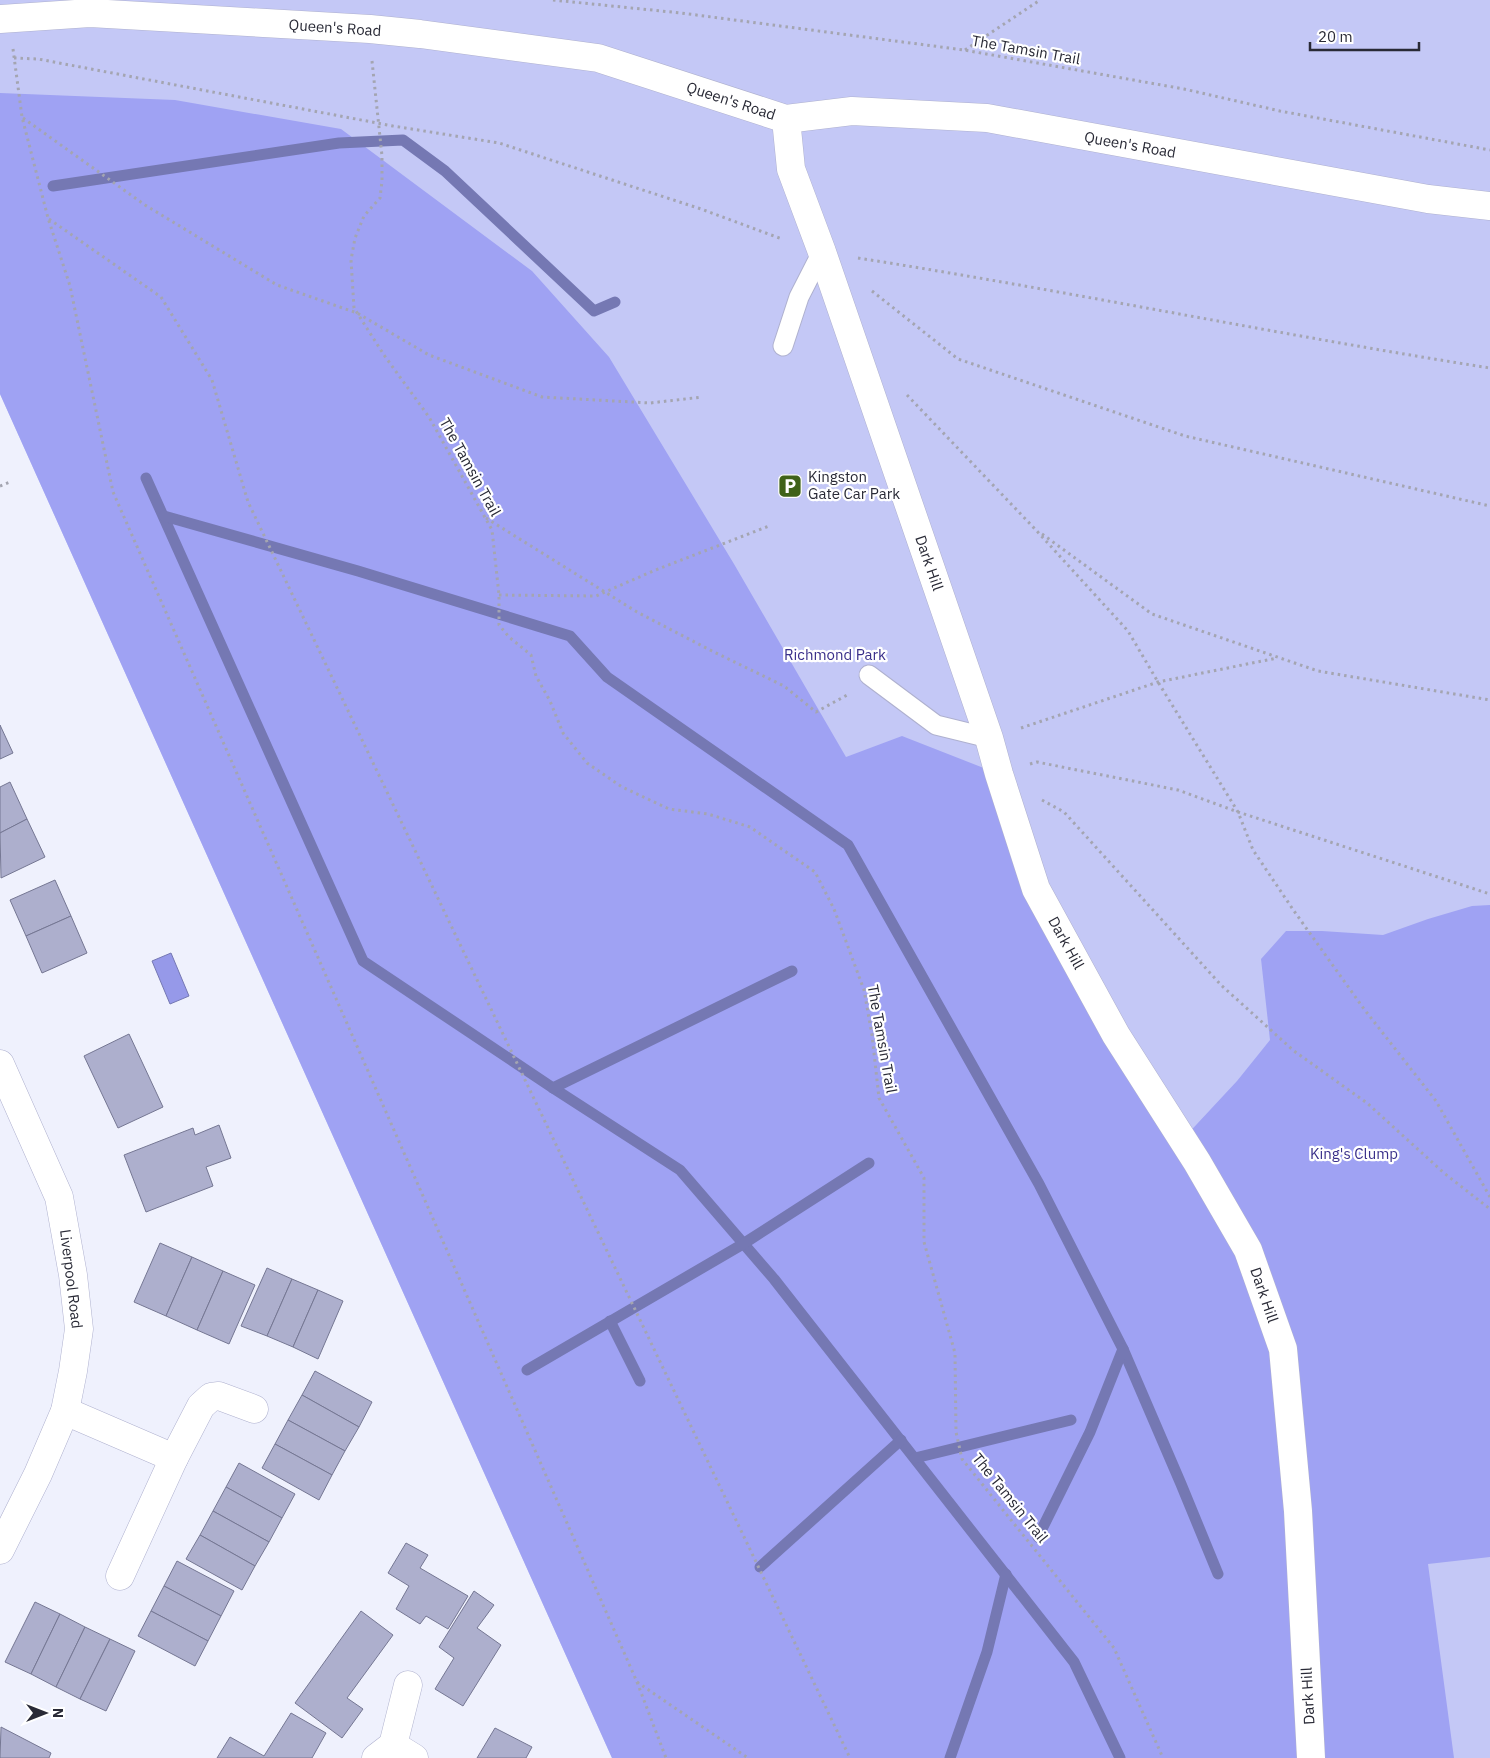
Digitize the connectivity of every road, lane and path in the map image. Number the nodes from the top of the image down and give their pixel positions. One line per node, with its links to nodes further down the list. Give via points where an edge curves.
1 (553, 0): 5 (path, The Tamsin Trail, via 681,13)
2 (1040, 0): 5 (path)
3 (0, 19): 4 (street, Queen's Road, via 90,13)
4 (370, 29): 7 (street, Queen's Road, via 598,58); 8 (path, The Tamsin Trail)
5 (964, 50): 9 (path, The Tamsin Trail, via 1184,89 1280,111)
6 (22, 117): 8 (path, via 14,58); 11 (path); 14 (path, via 144,205 277,285)
7 (786, 119): 10 (street, Queen's Road, via 852,110 987,118 1428,199); 12 (street, Dark Hill, via 791,169)
8 (378, 123): 12 (path, via 499,144 701,208); 14 (path, The Tamsin Trail, via 382,156 380,198 364,216 351,260)
9 (1490, 150)
10 (1490, 206)
11 (48, 218): 43 (path, via 70,286 113,492); 48 (path, via 161,297 212,380 248,502)
12 (822, 252): 15 (lane, via 798,297); 16 (path); 31 (street, Dark Hill)
13 (868, 288): 21 (path, via 958,359 1184,436)
14 (357, 313): 18 (path, via 429,355 542,396 650,403); 22 (path, The Tamsin Trail, via 429,417)
15 (783, 346)
16 (1490, 368)
17 (907, 394): 24 (path)
18 (702, 397)
19 (10, 482): 20 (path)
20 (0, 486)
21 (1490, 506)
22 (485, 518): 25 (path); 26 (path, The Tamsin Trail, via 492,530)
23 (770, 526): 25 (path, via 653,570)
24 (1035, 529): 27 (path, via 1152,614); 29 (path, via 1128,631)
25 (606, 592): 26 (path, via 596,596); 28 (path, via 784,686 816,712 849,695)
26 (499, 596): 49 (path, The Tamsin Trail, via 499,625 530,655 536,676 563,733 587,763 622,787 669,809 708,814 750,827 815,872 834,909 864,990 879,1098 924,1178 924,1242 955,1353 956,1432 962,1459 1114,1648)
27 (1278, 658): 29 (path); 30 (path, via 1318,671)
28 (869, 674): 31 (lane, via 936,725)
29 (1158, 682): 31 (path); 33 (path)
30 (1490, 700)
31 (989, 738): 32 (street, Dark Hill)
32 (999, 774): 33 (path, via 1038,762 1178,790); 37 (path, via 1064,812 1221,985 1294,1051 1367,1103 1444,1174); 50 (street, Dark Hill, via 1036,889 1116,1035 1197,1162 1248,1250 1282,1349 1298,1511)
33 (1238, 812): 34 (path); 36 (path, via 1254,850 1359,1001 1436,1101)
34 (1490, 894)
35 (0, 1064): 39 (street, Liverpool Road, via 59,1196 79,1328)
36 (1490, 1197)
37 (1490, 1209)
38 (254, 1409): 40 (street, via 219,1396 211,1397 201,1406)
39 (65, 1411): 40 (street); 41 (street, Liverpool Road)
40 (174, 1458): 42 (street)
41 (0, 1550)
42 (120, 1576)
43 (637, 1682): 46 (path); 47 (path)
44 (408, 1685): 45 (street)
45 (394, 1754)
46 (666, 1758)
47 (748, 1758)
48 (850, 1758)
49 (1163, 1758)
50 (1311, 1758)

